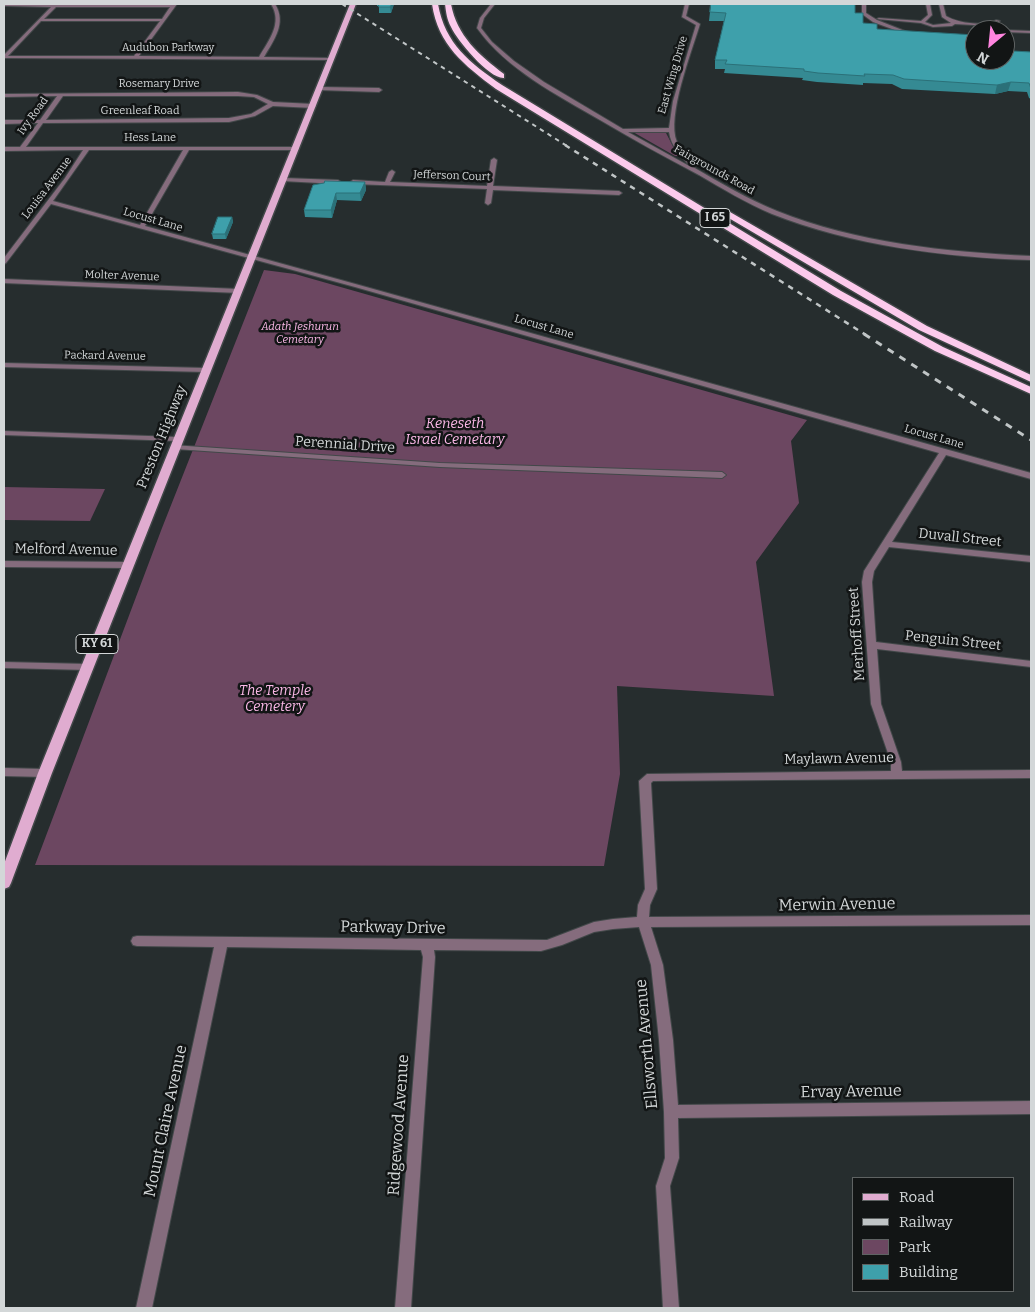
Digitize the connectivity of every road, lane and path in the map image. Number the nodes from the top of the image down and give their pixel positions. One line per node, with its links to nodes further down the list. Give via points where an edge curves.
1 (56, 4): 10 (street); 11 (street); 14 (street)
2 (274, 4): 24 (street, via 280,19)
3 (353, 4): 25 (main road, Preston Highway / KY 61)
4 (435, 4): 61 (highway, I 65, via 438,21 451,45 474,68 499,86 877,316 938,349)
5 (448, 4): 42 (highway, via 460,38 491,69)
6 (687, 4): 35 (street, East Wing Drive, via 684,17 698,24)
7 (864, 4): 13 (street, via 864,14)
8 (928, 4): 16 (street, via 930,15)
9 (941, 4): 17 (street, via 944,17)
10 (4, 5)
11 (174, 5): 15 (street)
12 (492, 5): 34 (street, Fairgrounds Road, via 482,18 480,28 491,43 536,78)
13 (870, 18): 16 (street); 21 (street)
14 (41, 20): 15 (street); 22 (street)
15 (163, 20): 23 (street)
16 (922, 22): 17 (street, via 938,26)
17 (954, 23): 18 (street)
18 (965, 24)
19 (1015, 31): 20 (street)
20 (1031, 32)
21 (920, 37)
22 (4, 57): 23 (street, Audubon Parkway)
23 (136, 58): 24 (street, Audubon Parkway)
24 (260, 58): 25 (street, Audubon Parkway)
25 (332, 59): 26 (main road, Preston Highway / KY 61)
26 (320, 89): 27 (street); 31 (main road, Preston Highway / KY 61)
27 (379, 90)
28 (4, 95): 29 (street, Rosemary Drive)
29 (61, 95): 30 (street, Rosemary Drive, via 238,94 255,96); 32 (street, Ivy Road)
30 (272, 104): 31 (street, Rosemary Drive); 32 (street, Greenleaf Road, via 253,115 229,120)
31 (313, 106): 37 (main road, Preston Highway / KY 61)
32 (42, 121): 33 (street, Greenleaf Road); 39 (street, Ivy Road)
33 (4, 122)
34 (622, 130): 35 (street); 44 (street, Fairgrounds Road)
35 (670, 130): 44 (street, East Wing Drive, via 682,154)
36 (187, 148): 37 (street, Hess Lane); 40 (street, Hess Lane); 52 (street)
37 (297, 148): 45 (main road, Preston Highway / KY 61)
38 (4, 149): 39 (street, Hess Lane)
39 (22, 149): 40 (street, Hess Lane)
40 (87, 149): 49 (street, Louisa Avenue)
41 (494, 160): 47 (street)
42 (641, 162)
43 (392, 172): 46 (street)
44 (707, 177): 54 (street, Fairgrounds Road, via 733,194 777,213 844,234 941,251)
45 (284, 180): 46 (street, Jefferson Court); 53 (main road, Preston Highway / KY 61)
46 (387, 183): 47 (street, Jefferson Court)
47 (491, 188): 48 (street, Jefferson Court); 50 (street)
48 (619, 193)
49 (50, 202): 52 (street, Locust Lane); 55 (street, Louisa Avenue)
50 (488, 203)
51 (723, 211): 60 (highway, I 65, via 922,328)
52 (141, 228): 53 (street, Locust Lane)
53 (252, 258): 57 (main road, Preston Highway / KY 61); 64 (street, Locust Lane)
54 (1031, 258)
55 (4, 262)
56 (4, 281): 57 (street, Molter Avenue)
57 (239, 291): 59 (main road, Preston Highway / KY 61)
58 (4, 365): 59 (street, Packard Avenue)
59 (206, 370): 63 (main road, Preston Highway / KY 61)
60 (1031, 379)
61 (1031, 391)
62 (4, 433): 63 (street, Perennial Drive)
63 (177, 443): 65 (street, Perennial Drive, via 440,465); 70 (main road, Preston Highway / KY 61)
64 (944, 452): 66 (street, Locust Lane); 67 (street, Merhoff Street)
65 (722, 475)
66 (1031, 476)
67 (886, 544): 68 (street, Duvall Street); 71 (street, Merhoff Street, via 869,571 867,582)
68 (1031, 559)
69 (4, 564): 70 (street, Melford Avenue)
70 (128, 564): 74 (main road, Preston Highway / KY 61)
71 (872, 645): 72 (street, Penguin Street); 77 (street, Merhoff Street, via 876,704)
72 (1031, 664)
73 (4, 665): 74 (street)
74 (88, 667): 76 (main road, Preston Highway / KY 61)
75 (4, 772): 76 (street)
76 (45, 773): 80 (main road, Preston Highway / KY 61)
77 (898, 773): 78 (street, Maylawn Avenue); 79 (street, Maylawn Avenue)
78 (1031, 774)
79 (648, 779): 82 (street, Ellsworth Avenue, via 644,785 651,889 644,905)
80 (4, 883)
81 (1031, 920): 82 (street, Merwin Avenue)
82 (644, 921): 85 (street, Parkway Drive, via 597,927 541,946); 87 (street, Ellsworth Avenue, via 657,965)
83 (137, 941): 84 (street, Parkway Drive)
84 (222, 941): 85 (street, Parkway Drive); 88 (street, Mount Claire Avenue)
85 (426, 944): 89 (street, Ridgewood Avenue, via 429,958)
86 (1031, 1108): 87 (street, Ervay Avenue)
87 (671, 1112): 90 (street, Ellsworth Avenue, via 672,1158 663,1186)
88 (144, 1308)
89 (403, 1308)
90 (672, 1308)

